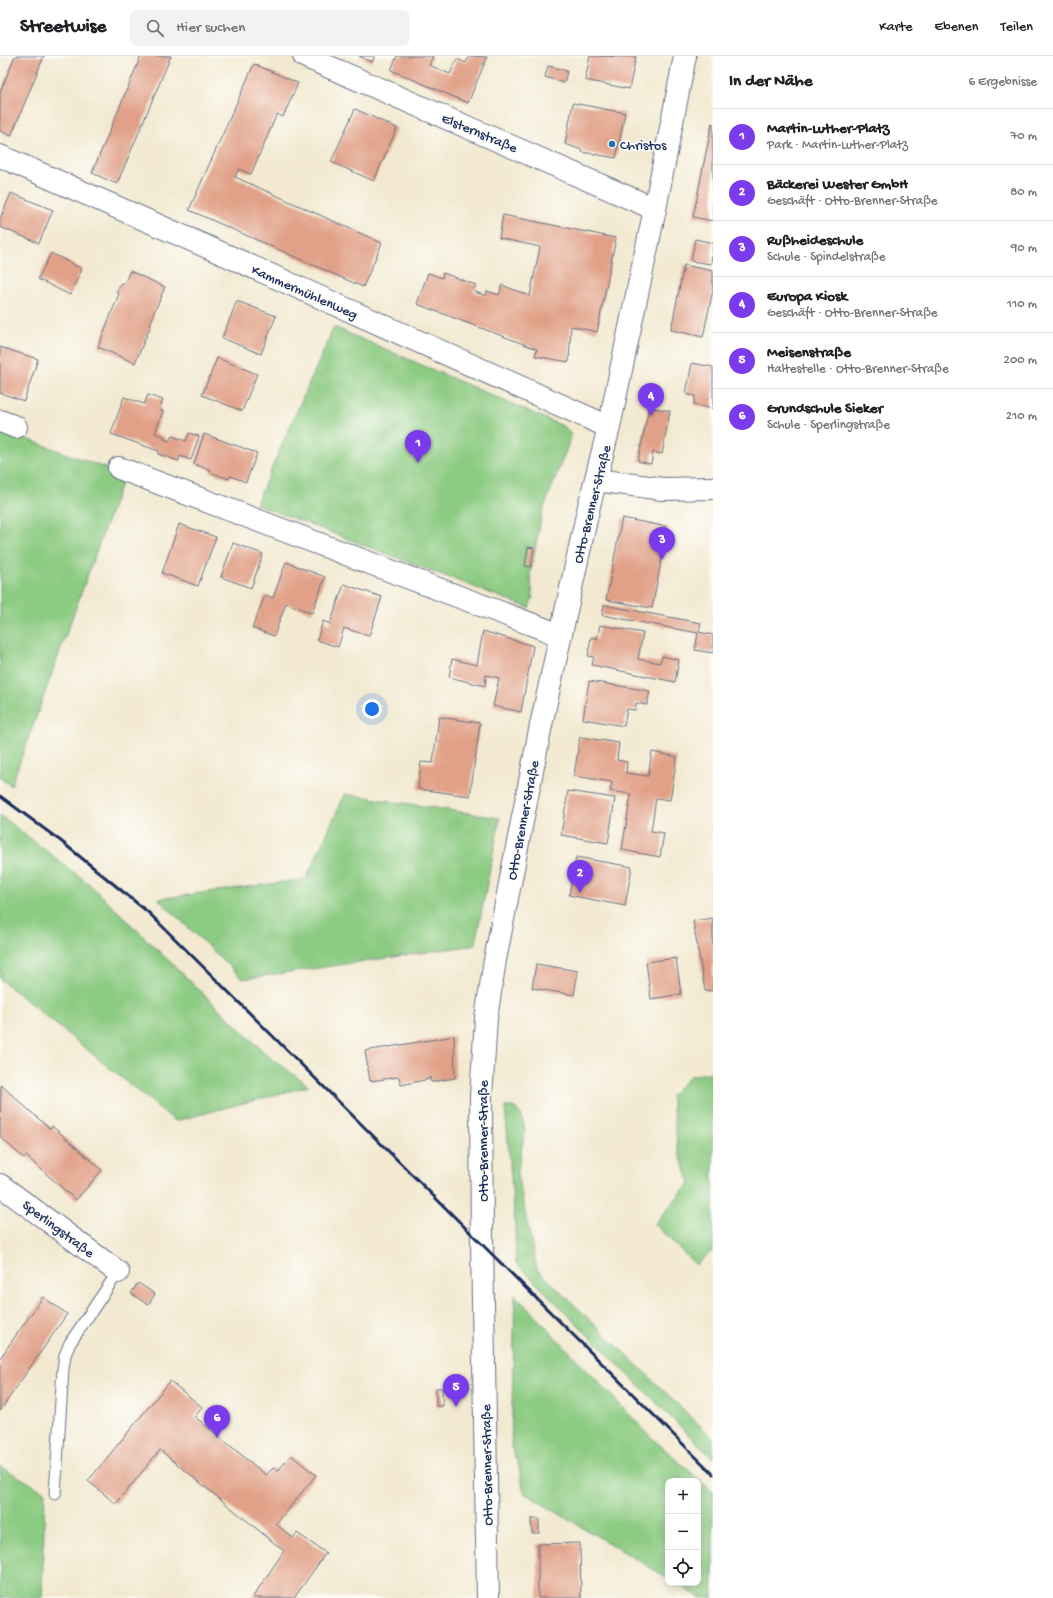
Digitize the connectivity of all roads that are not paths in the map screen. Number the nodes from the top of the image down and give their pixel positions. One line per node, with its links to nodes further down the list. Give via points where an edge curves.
1 (304, 56): 4 (street, Elsternstraße)
2 (685, 56): 4 (street, Otto-Brenner-Straße)
3 (0, 156): 5 (street, Kammermühlenweg)
4 (655, 209): 5 (street, Otto-Brenner-Straße)
5 (610, 427): 7 (street, Otto-Brenner-Straße)
6 (120, 468): 9 (street)
7 (596, 480): 8 (street, via 663,489); 9 (street, Otto-Brenner-Straße)
8 (713, 488)
9 (560, 635): 13 (street, Otto-Brenner-Straße, via 495,960 483,1050 482,1235)
10 (0, 1184): 11 (street, Sperlingstraße)
11 (118, 1272): 12 (lane, via 70,1343 65,1355)
12 (55, 1494)
13 (488, 1598)

